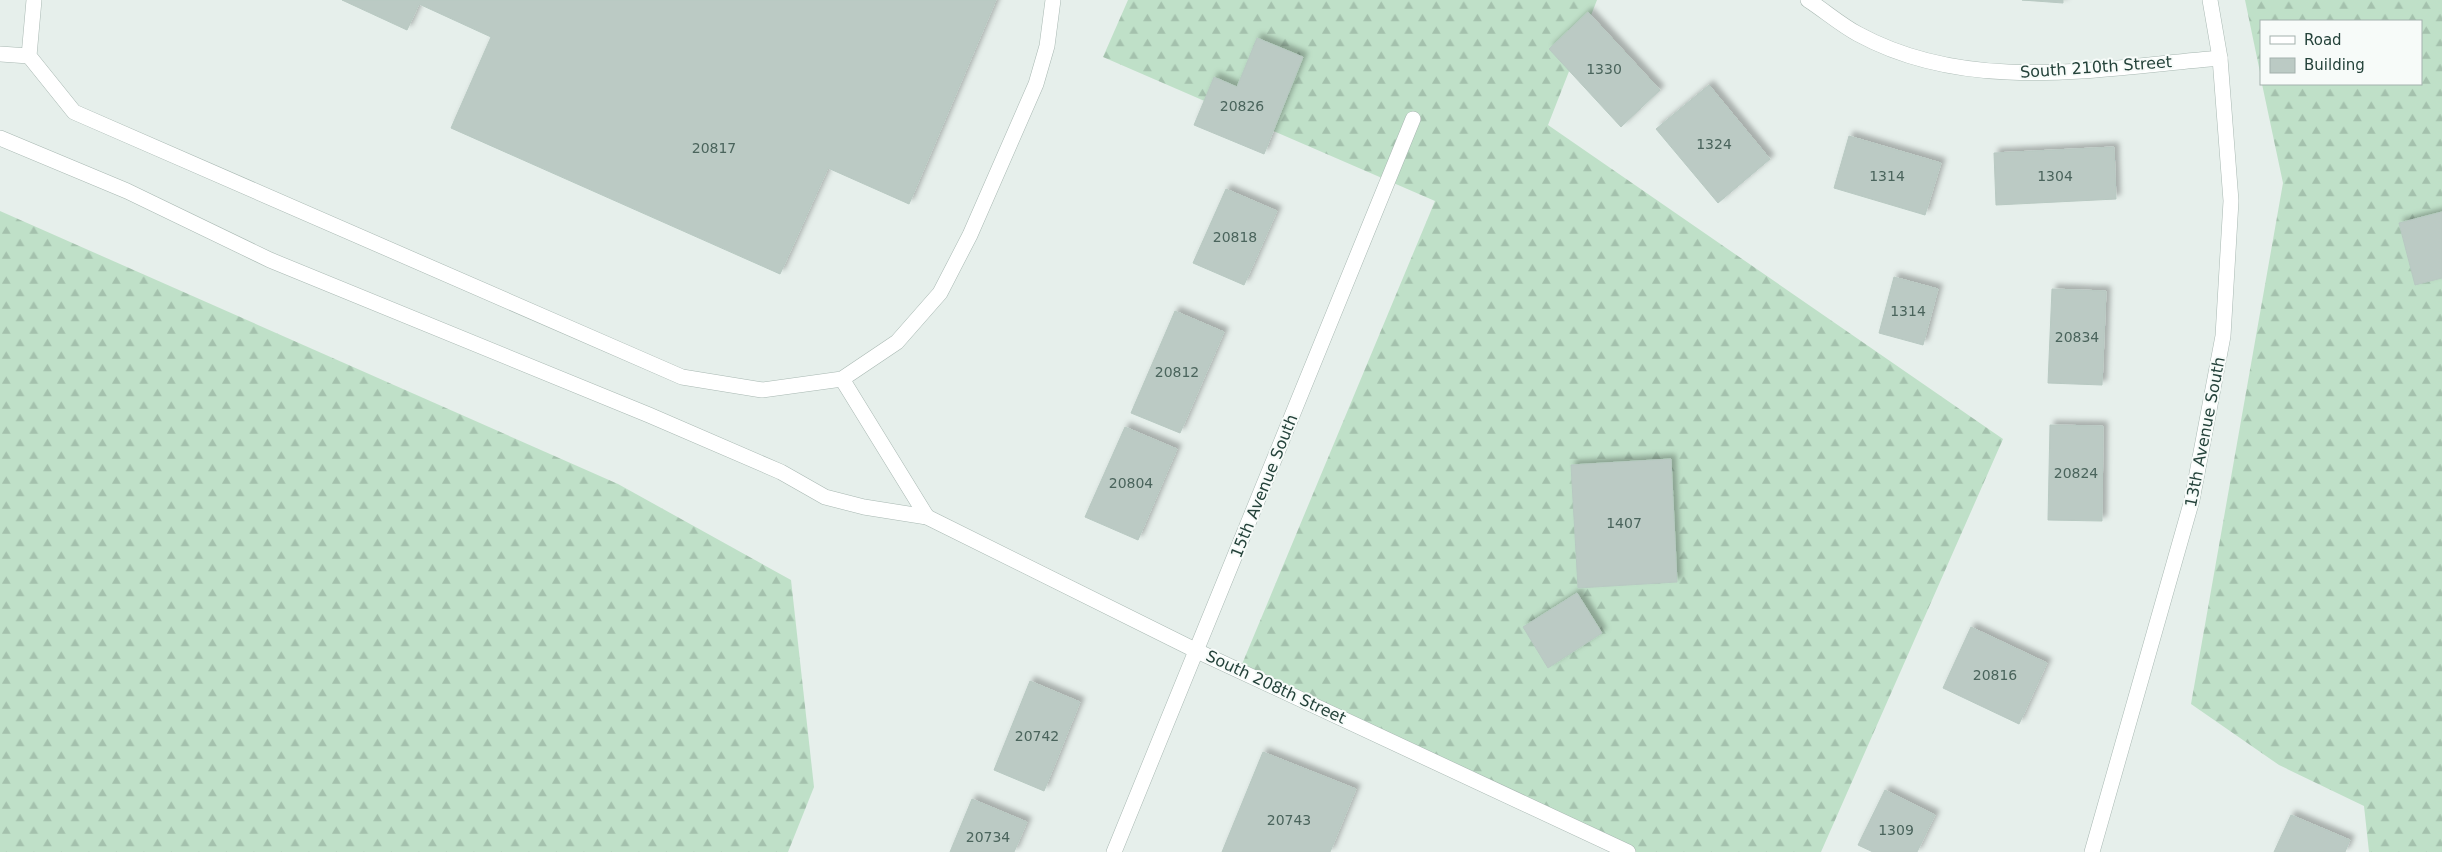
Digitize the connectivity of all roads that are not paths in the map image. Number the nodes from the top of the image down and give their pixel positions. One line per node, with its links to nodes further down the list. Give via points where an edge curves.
1 (34, 0): 6 (street)
2 (1053, 0): 10 (street, via 1047,46 1036,84 970,235 940,293 896,342)
3 (1808, 0): 7 (street, South 210th Street, via 1858,34 1902,52 1956,68 2023,74)
4 (2210, 0): 7 (street, 13th Avenue South)
5 (0, 54): 6 (street)
6 (29, 56): 10 (street, via 74,112 682,377 762,390)
7 (2220, 58): 15 (street, 13th Avenue South, via 2231,201 2224,336 2192,500)
8 (1413, 119): 12 (street, 15th Avenue South)
9 (0, 138): 11 (street, via 126,191 270,260 763,464 825,497)
10 (842, 379): 11 (street)
11 (927, 517): 12 (street, South 208th Street)
12 (1197, 651): 13 (street, 15th Avenue South); 14 (street, South 208th Street)
13 (1114, 852)
14 (1628, 852)
15 (2092, 852)

